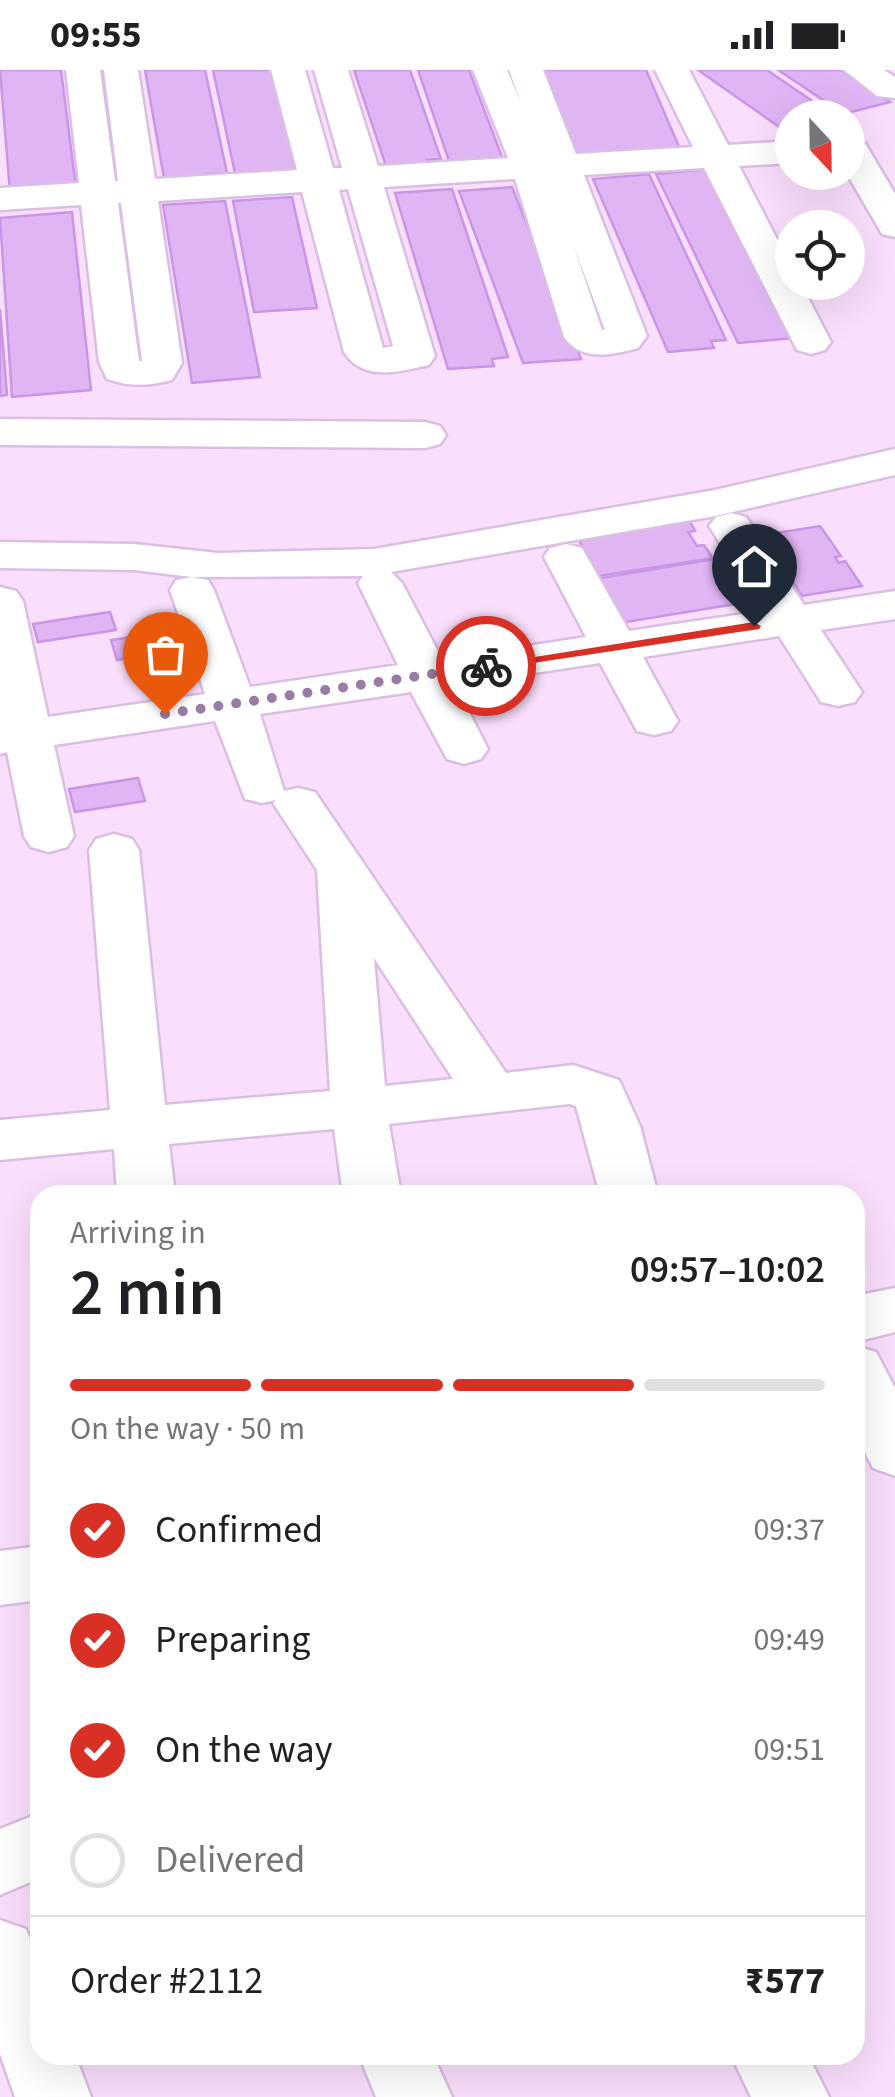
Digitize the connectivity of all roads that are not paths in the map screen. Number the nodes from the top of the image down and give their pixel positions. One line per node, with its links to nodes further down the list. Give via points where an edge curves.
1 (83, 70): 18 (street)
2 (122, 70): 17 (street)
3 (288, 70): 16 (street)
4 (330, 70): 15 (street)
5 (490, 70): 13 (street)
6 (526, 70): 13 (street)
7 (676, 78): 8 (street); 12 (street)
8 (775, 142)
9 (895, 148): 10 (street)
10 (865, 150)
11 (775, 153): 12 (street)
12 (712, 155): 13 (street); 21 (street)
13 (544, 165): 15 (street)
14 (865, 176): 20 (street)
15 (363, 177): 16 (street); 16 (street, via 414,349 405,360 382,362 364,352)
16 (318, 180): 17 (street)
17 (138, 191): 18 (street); 18 (street, via 162,363 158,371 133,374 119,362)
18 (97, 194): 19 (street)
19 (0, 200)
20 (895, 226)
21 (811, 342)
22 (0, 432): 23 (street)
23 (425, 435)
24 (895, 462): 26 (street, via 715,503 374,562 218,566)
25 (731, 526): 32 (street)
26 (0, 556)
27 (566, 557): 33 (street)
28 (380, 583): 34 (street)
29 (192, 590): 36 (street)
30 (0, 601): 38 (street)
31 (895, 605): 32 (street)
32 (790, 620): 33 (street); 35 (street)
33 (614, 647): 34 (street); 37 (street)
34 (427, 675): 36 (street); 39 (street)
35 (838, 692)
36 (233, 704): 38 (street); 42 (street, via 280,795)
37 (654, 721)
38 (14, 737): 40 (street)
39 (464, 749)
40 (49, 836)
41 (114, 850): 45 (street)
42 (342, 868): 43 (street); 44 (street)
43 (491, 1093): 44 (street); 49 (street, via 573,1084 599,1094)
44 (359, 1107): 45 (street); 48 (street)
45 (139, 1127): 46 (street); 47 (street)
46 (0, 1140)
47 (145, 1185)
48 (371, 1185)
49 (626, 1185)
50 (895, 1310): 51 (street)
51 (865, 1317)
52 (865, 1390): 53 (street)
53 (895, 1451)
54 (30, 1574): 55 (street)
55 (0, 1578)
56 (30, 1849): 57 (street)
57 (0, 1863)
58 (0, 1953): 59 (street)
59 (30, 2027)
60 (400, 2065): 62 (street)
61 (773, 2065): 63 (street)
62 (414, 2097)
63 (791, 2097)

